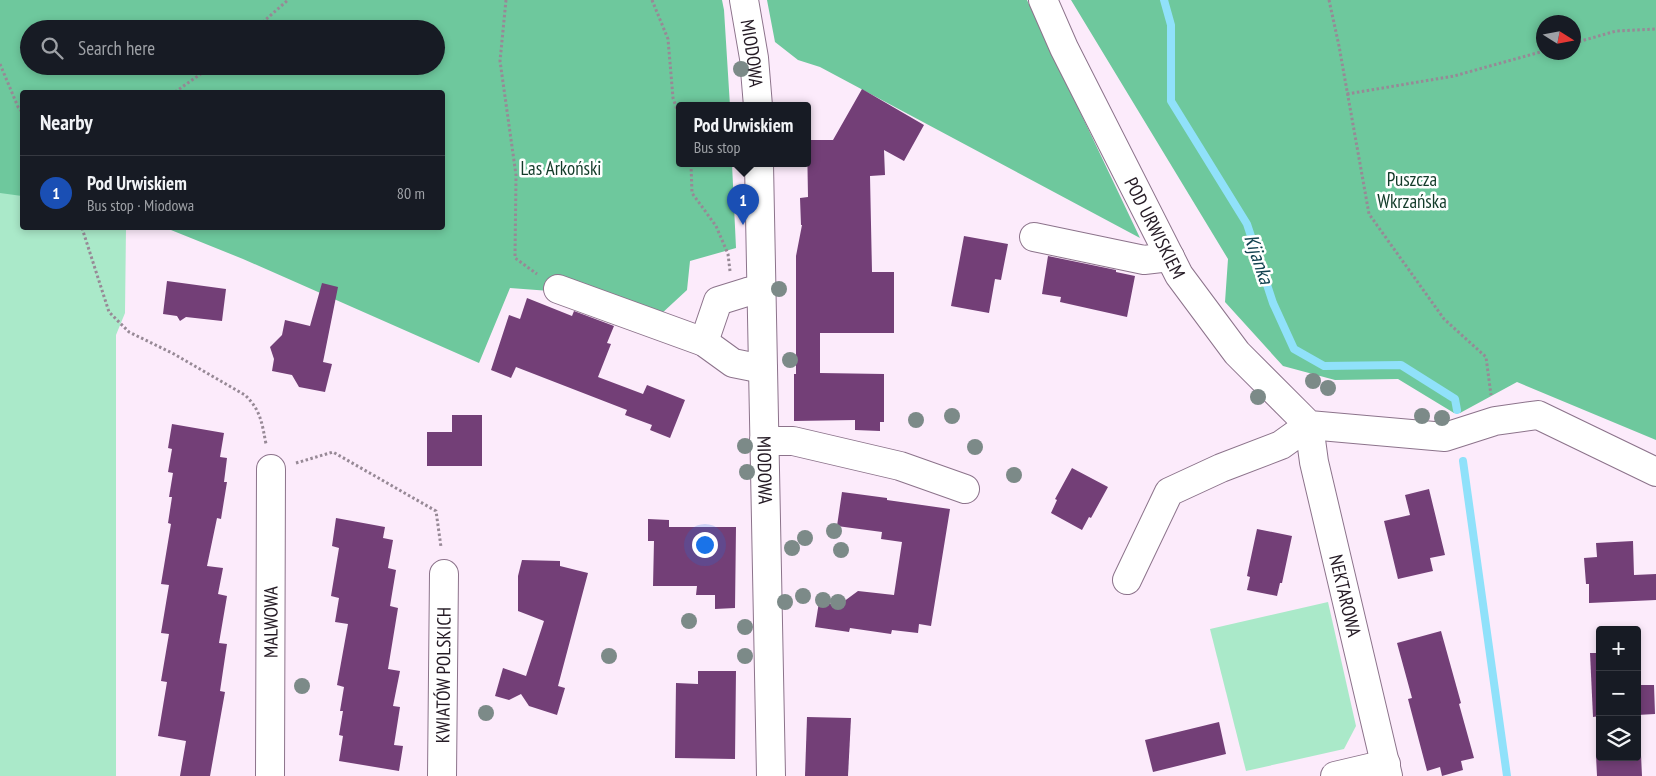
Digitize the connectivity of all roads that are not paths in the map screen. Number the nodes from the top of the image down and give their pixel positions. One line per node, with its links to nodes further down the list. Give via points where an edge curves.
1 (744, 0): 3 (street, MIODOWA)
2 (1043, 0): 6 (street, POD URWISKIEM)
3 (758, 102)
4 (759, 167): 8 (street, MIODOWA)
5 (1034, 237): 6 (street, via 1144,260)
6 (1170, 257): 11 (street, POD URWISKIEM, via 1179,275 1237,353)
7 (558, 289): 9 (street)
8 (761, 289): 9 (street, via 718,301); 10 (street, MIODOWA)
9 (704, 342): 10 (street, via 733,363)
10 (763, 369): 12 (street, MIODOWA)
11 (1309, 425): 14 (street, via 1445,437 1495,421 1538,415); 17 (street, via 1281,445 1169,492); 18 (street, NEKTAROWA, via 1314,462)
12 (764, 441): 15 (street, via 793,441 900,466); 21 (street, MIODOWA)
13 (271, 469): 19 (street, MALWOWA)
14 (1656, 472)
15 (965, 488)
16 (444, 574): 20 (street, KWIATÓW POLSKICH)
17 (1127, 580)
18 (1387, 770): 22 (street, NEKTAROWA)
19 (270, 776)
20 (442, 776)
21 (771, 776)
22 (1335, 776)

